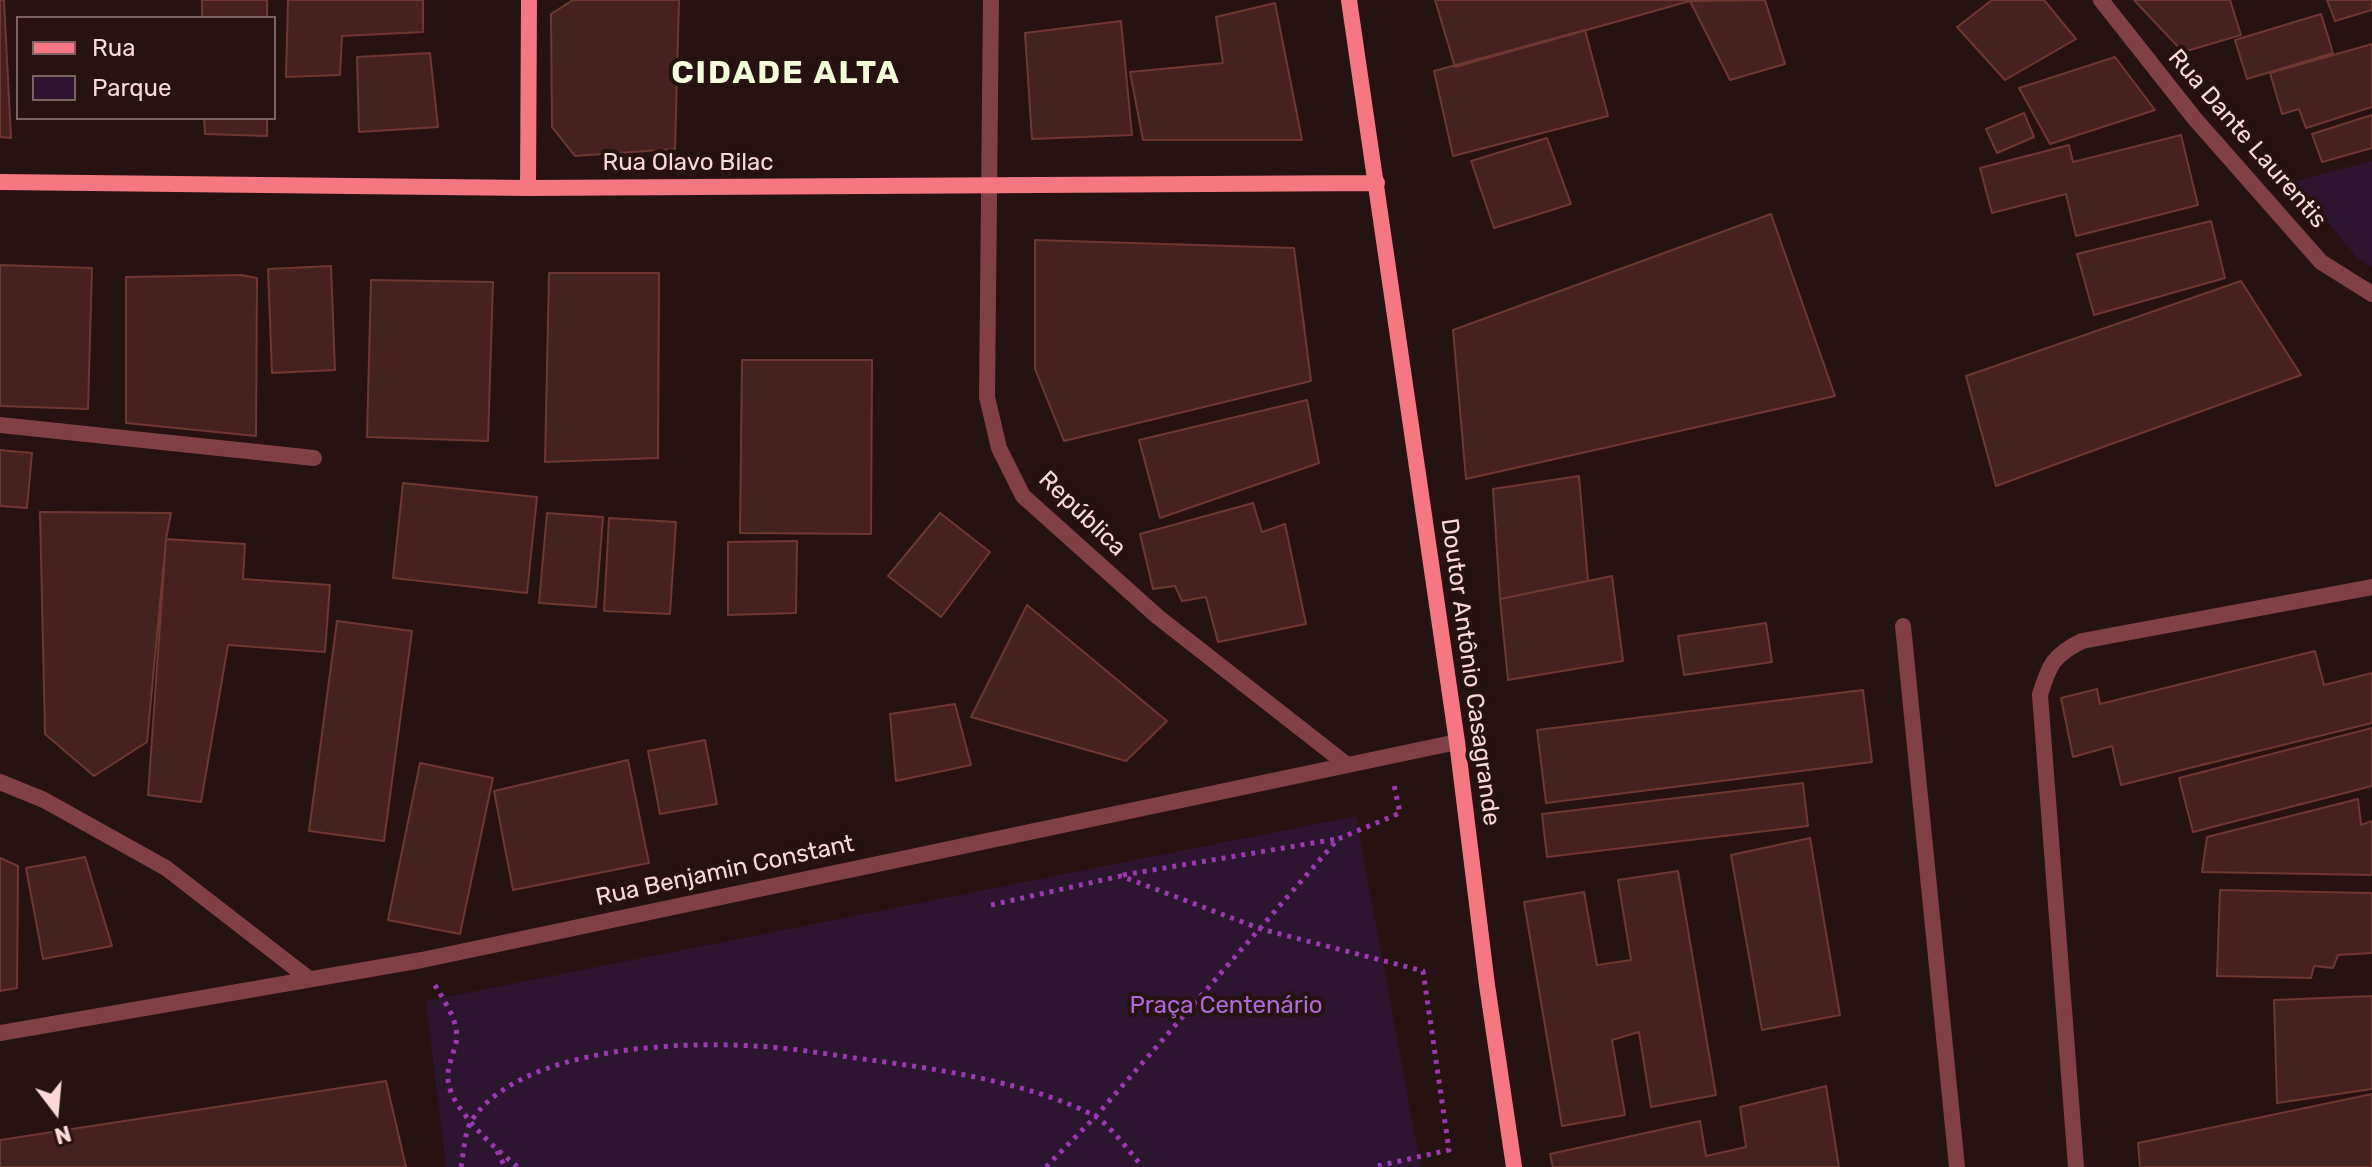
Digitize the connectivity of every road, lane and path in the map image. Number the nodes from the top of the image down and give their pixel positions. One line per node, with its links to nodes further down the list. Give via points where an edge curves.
1 (529, 0): 8 (main road)
2 (991, 0): 7 (street, República)
3 (1349, 0): 6 (main road, Doutor Antônio Casagrande)
4 (2101, 0): 9 (street, Rua Dante Laurentis, via 2195,119 2321,262)
5 (0, 182): 8 (main road, Rua Olavo Bilac)
6 (1377, 183): 7 (main road, Rua Olavo Bilac); 14 (main road, Doutor Antônio Casagrande)
7 (990, 187): 8 (main road, Rua Olavo Bilac); 16 (street, República, via 987,397 999,448 1023,496 1158,617)
8 (528, 188)
9 (2372, 294)
10 (0, 425): 11 (street)
11 (314, 458)
12 (2372, 587): 36 (street, via 2082,641 2062,651 2048,668 2040,695)
13 (1903, 626): 35 (street)
14 (1457, 742): 15 (street, Rua Benjamin Constant); 34 (main road, Doutor Antônio Casagrande)
15 (1388, 756): 16 (street, Rua Benjamin Constant); 18 (path, via 1400,813)
16 (1346, 764): 22 (street, Rua Benjamin Constant)
17 (0, 782): 23 (street, via 44,800 166,868)
18 (1338, 839): 19 (path); 21 (path)
19 (1121, 876): 20 (path); 21 (path)
20 (991, 905)
21 (1261, 929): 25 (path); 33 (path, via 1423,971 1449,1150)
22 (422, 960): 23 (street, Rua Benjamin Constant); 26 (path, via 457,1025 448,1080)
23 (308, 978): 24 (street, Rua Benjamin Constant)
24 (0, 1033)
25 (1096, 1116): 26 (path, via 952,1073 794,1050 722,1046 603,1053 553,1066 519,1079); 31 (path); 32 (path)
26 (471, 1122): 27 (path); 28 (path)
27 (495, 1147): 29 (path); 30 (path)
28 (461, 1167)
29 (505, 1167)
30 (518, 1167)
31 (1046, 1167)
32 (1143, 1167)
33 (1373, 1167)
34 (1514, 1167)
35 (1957, 1167)
36 (2076, 1167)

